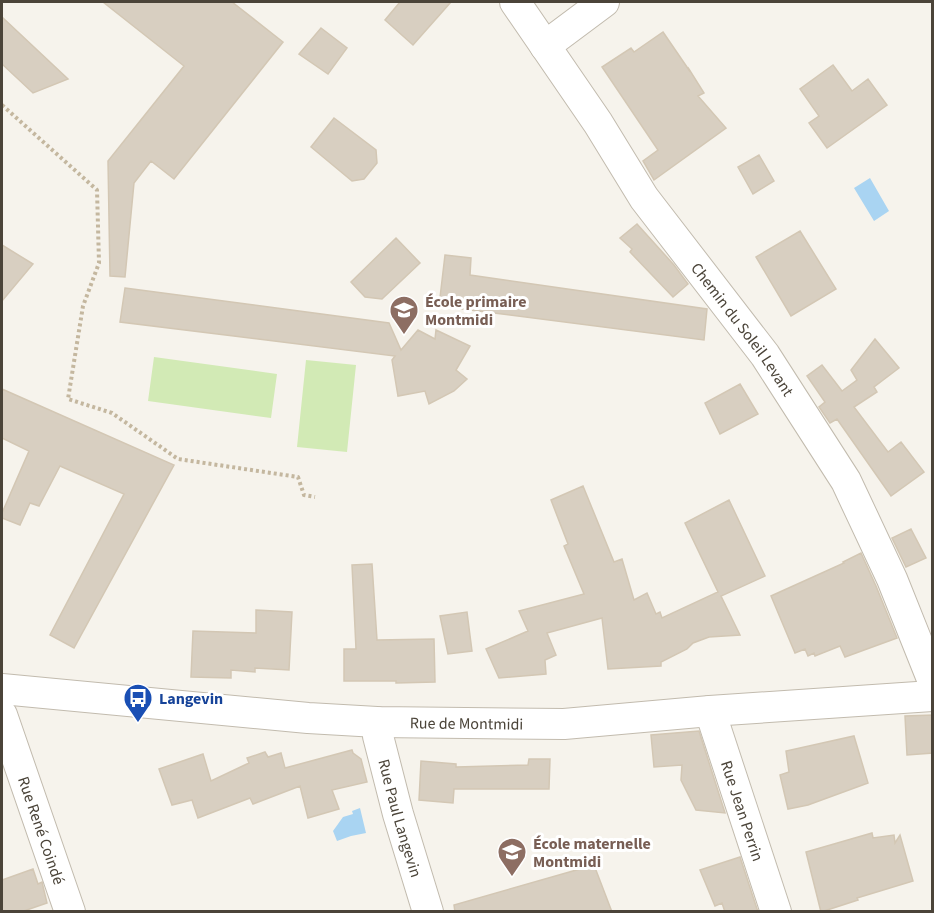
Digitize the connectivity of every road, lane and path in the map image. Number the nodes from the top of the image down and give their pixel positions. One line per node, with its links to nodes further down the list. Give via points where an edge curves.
1 (515, 2): 3 (street, Chemin du Soleil Levant)
2 (604, 2): 3 (street)
3 (545, 46): 6 (street, Chemin du Soleil Levant, via 644,198 765,355 846,481)
4 (2, 105): 5 (path, via 97,190 99,263 83,306 68,399 112,413 178,459 298,477 304,495)
5 (315, 496)
6 (933, 679)
7 (2, 689): 11 (street, Rue de Montmidi)
8 (933, 696): 9 (street, Rue de Montmidi)
9 (710, 711): 11 (street, Rue de Montmidi, via 564,724); 14 (street, Rue Jean Perrin)
10 (2, 715): 12 (street, Rue René Coindé)
11 (377, 722): 13 (street, Rue Paul Langevin, via 398,814)
12 (70, 912)
13 (428, 912)
14 (776, 912)

